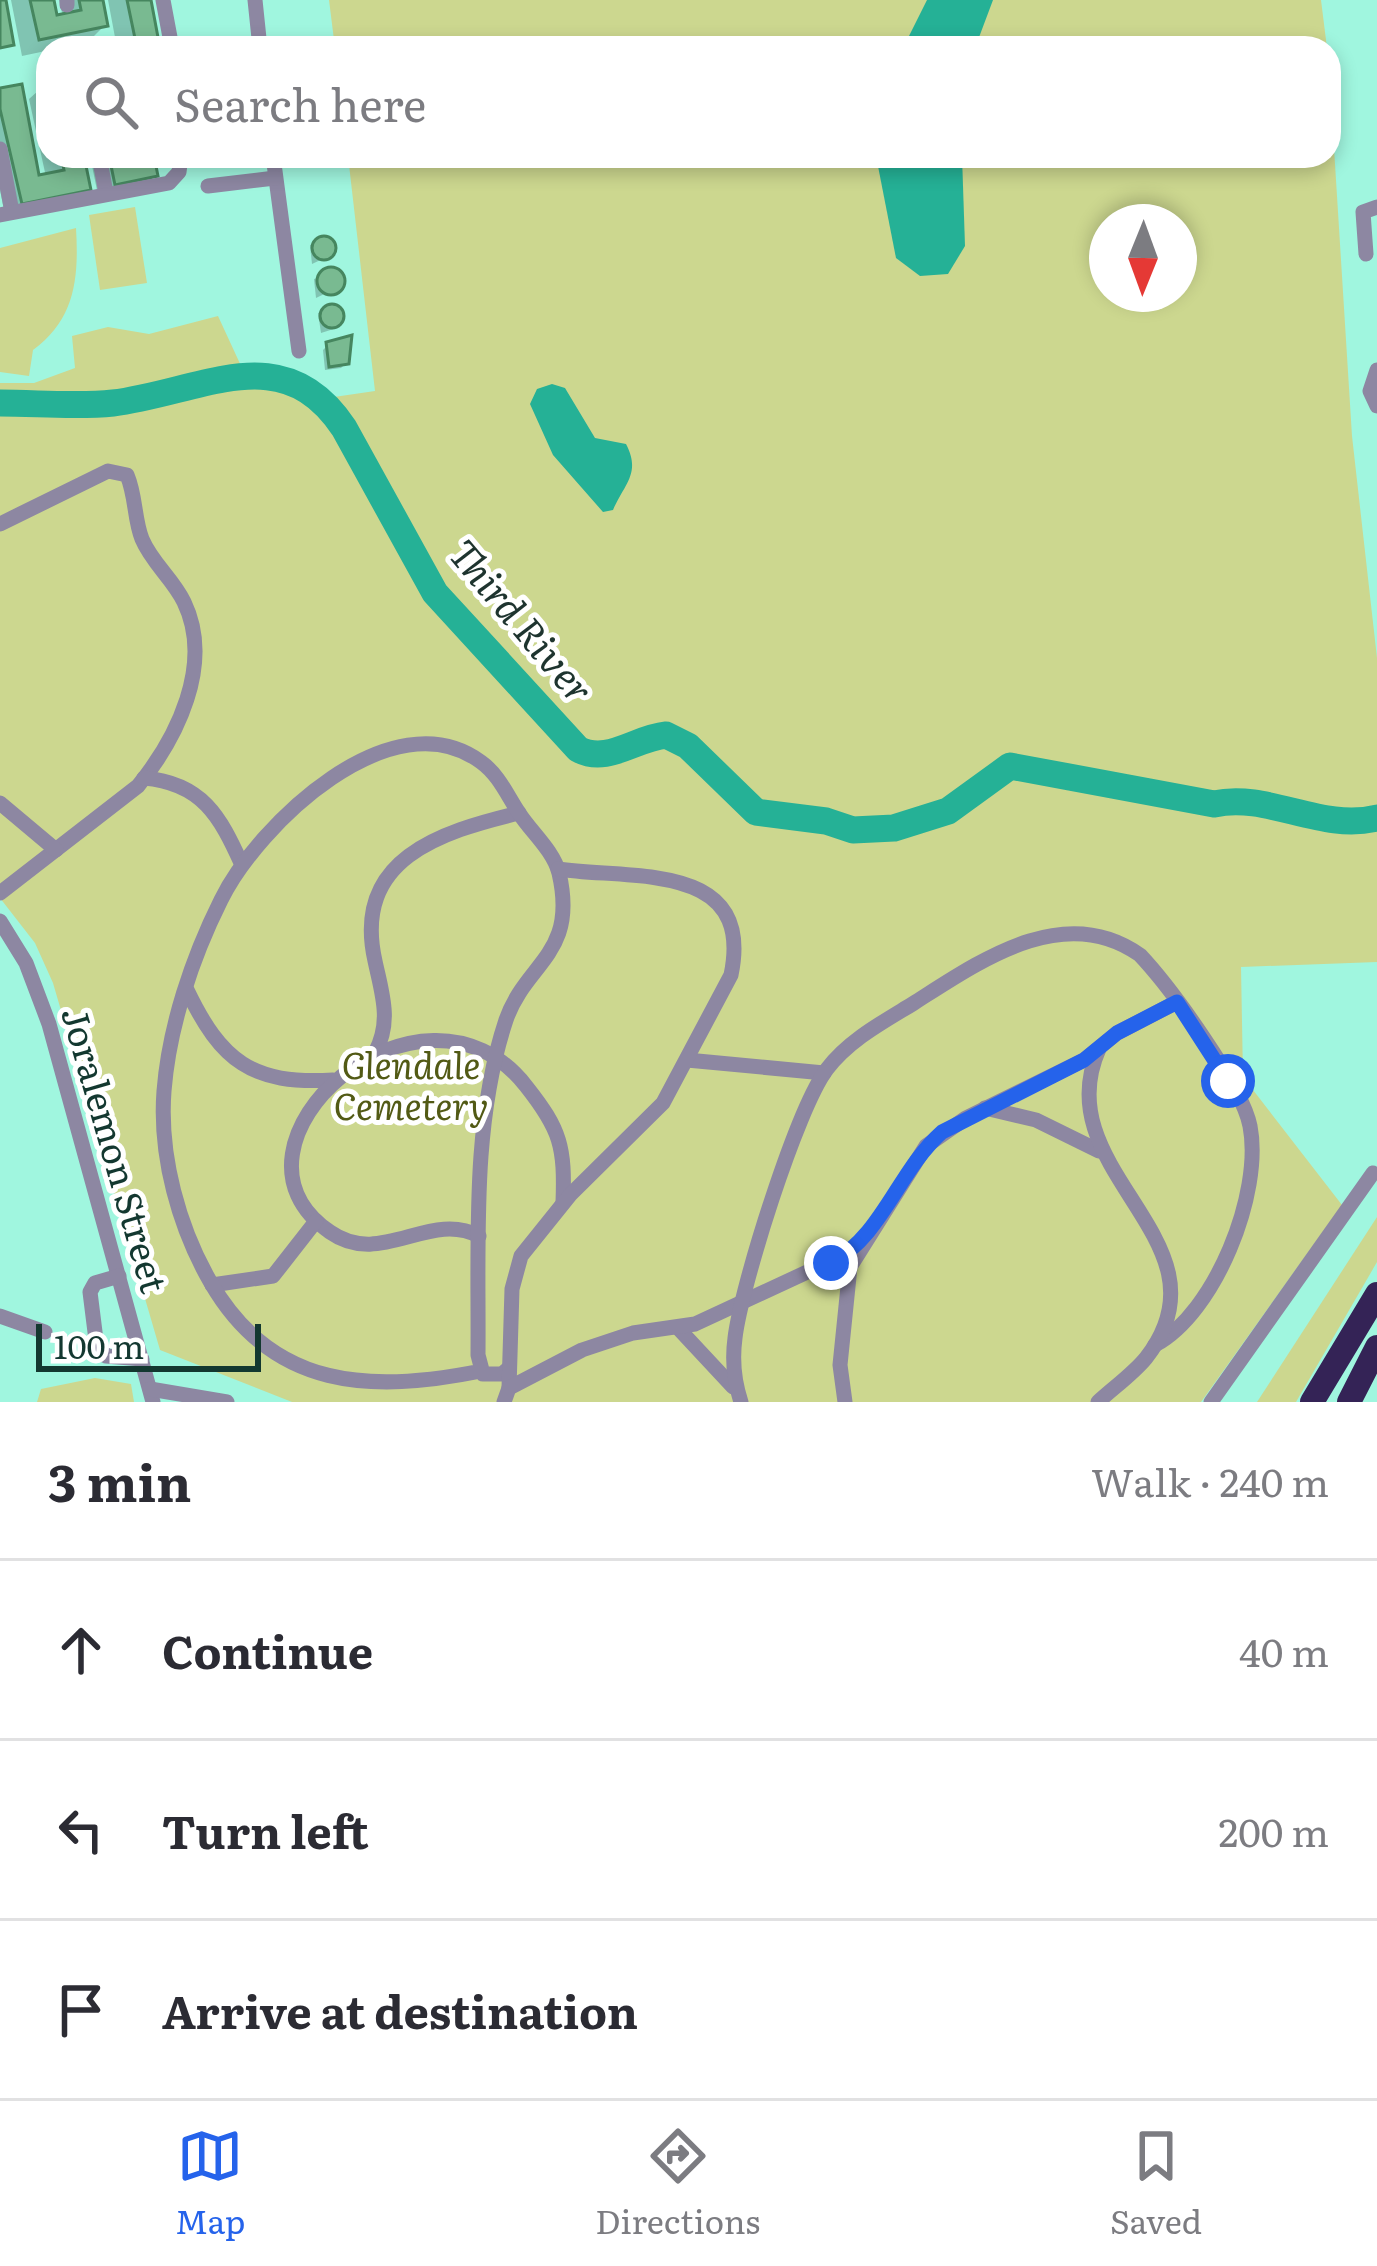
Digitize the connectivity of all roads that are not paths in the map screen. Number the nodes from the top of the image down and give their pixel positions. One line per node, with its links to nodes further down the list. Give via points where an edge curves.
1 (163, 0): 3 (street)
2 (255, 0): 4 (street)
3 (170, 36)
4 (259, 36)
5 (0, 149): 13 (street)
6 (101, 168): 11 (street)
7 (180, 168): 11 (street, via 169,183)
8 (274, 168): 9 (street)
9 (275, 178): 10 (street); 15 (street)
10 (208, 186)
11 (106, 193): 13 (street)
12 (1377, 207): 14 (street, via 1363,212)
13 (6, 213)
14 (1366, 254)
15 (299, 351)
16 (1377, 370): 17 (street, via 1370,391)
17 (1377, 406)
18 (0, 524): 19 (street, via 108,471 127,475 144,544 188,608 194,647 183,712)
19 (144, 778): 22 (street); 23 (street, via 201,797)
20 (0, 802): 22 (street)
21 (519, 813): 23 (street, via 478,760 412,744 328,780); 24 (street); 30 (street, via 432,840 386,878 373,909 386,1006)
22 (56, 850): 25 (street)
23 (242, 865): 27 (street)
24 (558, 869): 31 (street, via 557,941 513,1005); 32 (street, via 658,876 704,893 730,918 731,975)
25 (0, 893)
26 (0, 921): 42 (street, Joralemon Street, via 50,1024)
27 (187, 990): 34 (street, via 213,1037 251,1071); 43 (street, via 170,1049 165,1140 184,1222)
28 (1177, 1002): 29 (street); 33 (street, via 1122,942 1042,937 958,974 852,1043); 49 (street, via 1239,1098 1250,1126 1250,1162 1217,1276 1186,1323)
29 (1100, 1047): 35 (street); 36 (street, via 1086,1081)
30 (374, 1055): 31 (street, via 437,1041); 34 (street)
31 (499, 1058): 38 (street, via 562,1140); 40 (street)
32 (687, 1060): 33 (street); 38 (street, via 652,1117)
33 (824, 1073): 45 (street)
34 (332, 1080): 39 (street, via 305,1118 293,1159 298,1190)
35 (985, 1108): 36 (street, via 1036,1120); 41 (street, via 926,1146)
36 (1099, 1151): 49 (street, via 1170,1270 1168,1315)
37 (1373, 1174): 60 (street)
38 (563, 1203): 52 (street, via 514,1271)
39 (316, 1221): 40 (street, via 362,1246 443,1228); 43 (street, via 273,1276)
40 (479, 1236): 53 (street)
41 (859, 1248): 45 (street); 58 (street, via 841,1336)
42 (119, 1276): 51 (street, Joralemon Street); 51 (street, via 90,1292 96,1340 106,1355)
43 (212, 1285): 53 (street, via 258,1341 324,1376 384,1384)
44 (1377, 1294): 61 (highway)
45 (743, 1302): 47 (street); 56 (street, via 734,1359)
46 (0, 1316): 48 (street)
47 (678, 1328): 55 (street, via 582,1350); 56 (street)
48 (45, 1332)
49 (1155, 1345): 59 (street)
50 (1377, 1347): 62 (highway)
51 (142, 1359): 54 (street, Joralemon Street)
52 (509, 1368): 53 (street, via 492,1376); 55 (street)
53 (481, 1371)
54 (152, 1395): 57 (street)
55 (506, 1395)
56 (739, 1398)
57 (227, 1402)
58 (845, 1402)
59 (1098, 1402)
60 (1211, 1402)
61 (1312, 1402)
62 (1348, 1402)

